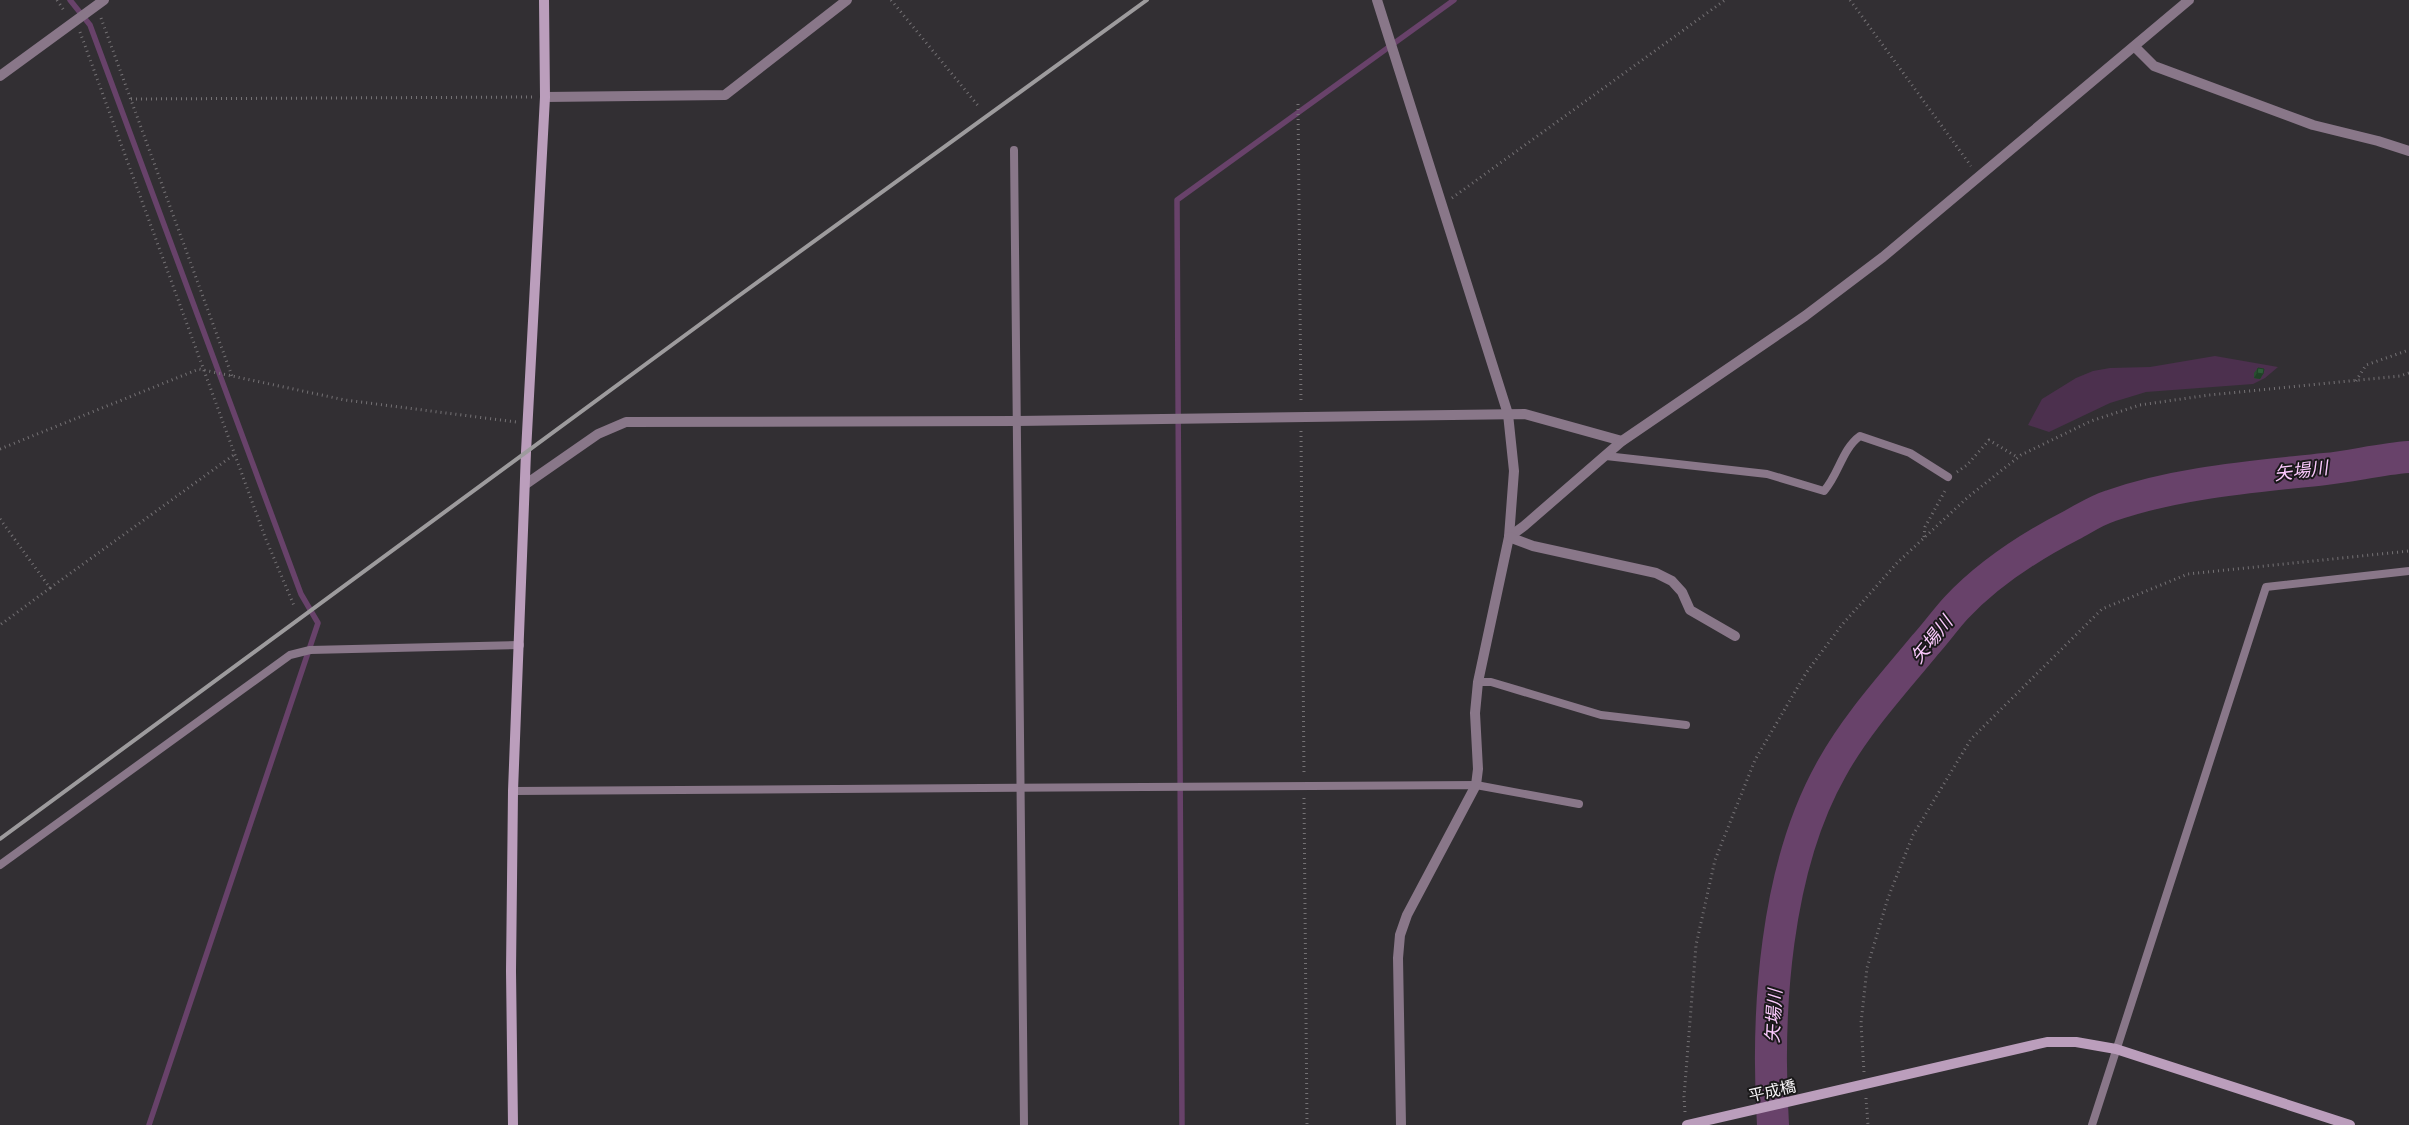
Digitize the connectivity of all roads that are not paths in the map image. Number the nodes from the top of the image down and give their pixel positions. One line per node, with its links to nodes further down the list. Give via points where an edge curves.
1 (544, 0): 8 (street)
2 (848, 0): 8 (street, via 725,95)
3 (1377, 0): 11 (street)
4 (2189, 0): 6 (street)
5 (97, 5): 7 (street)
6 (2135, 47): 10 (street, via 2154,66 2313,125); 13 (street, via 1883,257 1804,316)
7 (0, 76)
8 (545, 97): 16 (street)
9 (1014, 150): 12 (lane)
10 (2409, 151)
11 (1508, 414): 12 (street); 13 (street, via 1525,414); 17 (street, via 1514,471)
12 (1017, 420): 16 (street, via 626,422 598,434); 24 (lane)
13 (1622, 441): 14 (street)
14 (1606, 456): 15 (lane, via 1767,474 1824,491 1851,443 1860,436 1910,453); 17 (street)
15 (1948, 477)
16 (526, 484): 20 (street)
17 (1509, 537): 19 (street, via 1533,546 1656,573 1672,581 1682,592 1690,610); 21 (street)
18 (2409, 571): 28 (lane, via 2266,587)
19 (1735, 636)
20 (520, 645): 25 (street); 27 (lane, via 310,650 290,655)
21 (1478, 682): 22 (lane, via 1490,682 1601,715); 23 (street)
22 (1686, 725)
23 (1476, 785): 24 (lane); 26 (lane); 32 (street, via 1407,915 1400,936)
24 (1019, 789): 25 (lane); 31 (lane)
25 (513, 791): 30 (street)
26 (1579, 804)
27 (0, 865)
28 (2116, 1049): 29 (street, 平成橋, via 2076,1042 2047,1042); 33 (lane); 34 (street, 平成橋)
29 (1691, 1124)
30 (513, 1125)
31 (1024, 1125)
32 (1401, 1125)
33 (2092, 1125)
34 (2350, 1125)

